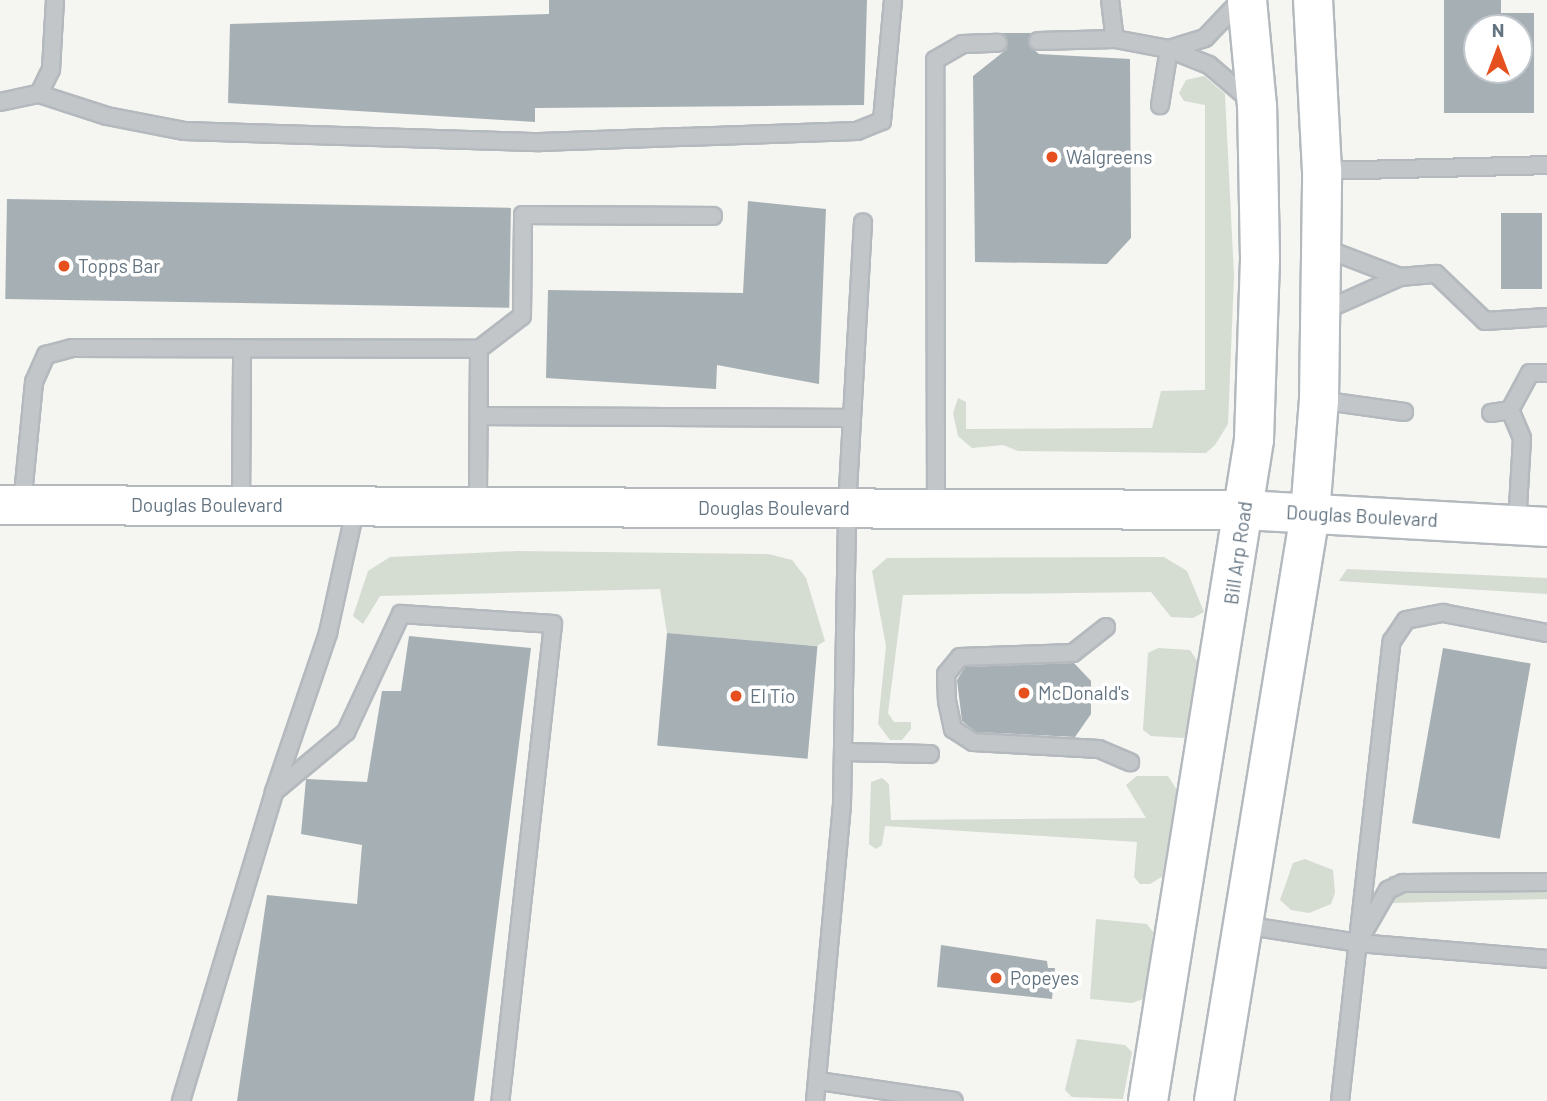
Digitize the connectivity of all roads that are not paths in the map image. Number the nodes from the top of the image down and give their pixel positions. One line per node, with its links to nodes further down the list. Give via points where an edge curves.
1 (55, 0): 11 (lane, via 51,69)
2 (893, 0): 11 (lane, via 882,121 857,131 540,142 184,131 107,116)
3 (1110, 0): 7 (lane)
4 (1241, 0): 10 (lane, via 1205,38)
5 (1247, 0): 14 (main road, Bill Arp Road)
6 (1313, 0): 16 (main road)
7 (1115, 39): 8 (lane); 10 (lane)
8 (1038, 41)
9 (998, 43): 37 (lane, via 962,44 935,60)
10 (1169, 49): 13 (lane); 14 (lane, via 1209,65)
11 (39, 94): 12 (lane)
12 (0, 102)
13 (1160, 105)
14 (1257, 106): 38 (main road, Bill Arp Road, via 1259,349)
15 (1547, 165): 16 (lane)
16 (1322, 171): 19 (main road)
17 (713, 216): 24 (lane, via 523,215 522,316)
18 (863, 222): 31 (lane)
19 (1321, 247): 20 (lane); 21 (main road)
20 (1400, 277): 21 (lane); 22 (lane, via 1436,274 1485,321)
21 (1320, 313): 26 (main road)
22 (1547, 317)
23 (242, 349): 24 (lane); 32 (lane, via 72,348 46,355 34,382); 33 (lane)
24 (479, 349): 30 (lane)
25 (1547, 373): 27 (lane, via 1530,373)
26 (1319, 400): 28 (lane); 39 (main road)
27 (1510, 410): 29 (lane); 40 (lane, via 1522,438)
28 (1404, 412)
29 (1491, 413)
30 (478, 416): 31 (lane); 35 (lane)
31 (851, 418): 36 (lane)
32 (11, 505): 33 (main road, Douglas Boulevard)
33 (241, 506): 34 (main road, Douglas Boulevard)
34 (356, 506): 35 (main road, Douglas Boulevard); 46 (lane, via 328,633)
35 (478, 507): 36 (main road, Douglas Boulevard)
36 (847, 508): 37 (main road, Douglas Boulevard); 43 (lane)
37 (936, 509): 38 (main road, Douglas Boulevard)
38 (1245, 510): 39 (main road, Douglas Boulevard); 56 (main road, Bill Arp Road)
39 (1310, 514): 40 (main road, Douglas Boulevard); 48 (main road)
40 (1532, 526)
41 (1106, 627): 45 (lane, via 1073,653 960,657 946,674 947,701 953,729 973,742 1099,749)
42 (1547, 634): 49 (lane, via 1443,613 1406,620 1392,641)
43 (843, 752): 44 (lane); 51 (lane)
44 (930, 754)
45 (1130, 762)
46 (274, 792): 52 (lane); 53 (lane, via 346,732 401,614 553,624)
47 (1547, 881): 49 (lane, via 1403,883 1388,890)
48 (1243, 925): 49 (lane); 57 (main road)
49 (1358, 943): 50 (lane); 58 (lane)
50 (1547, 959)
51 (819, 1081): 54 (lane); 55 (lane)
52 (181, 1101)
53 (500, 1101)
54 (815, 1101)
55 (954, 1101)
56 (1148, 1101)
57 (1213, 1101)
58 (1340, 1101)

